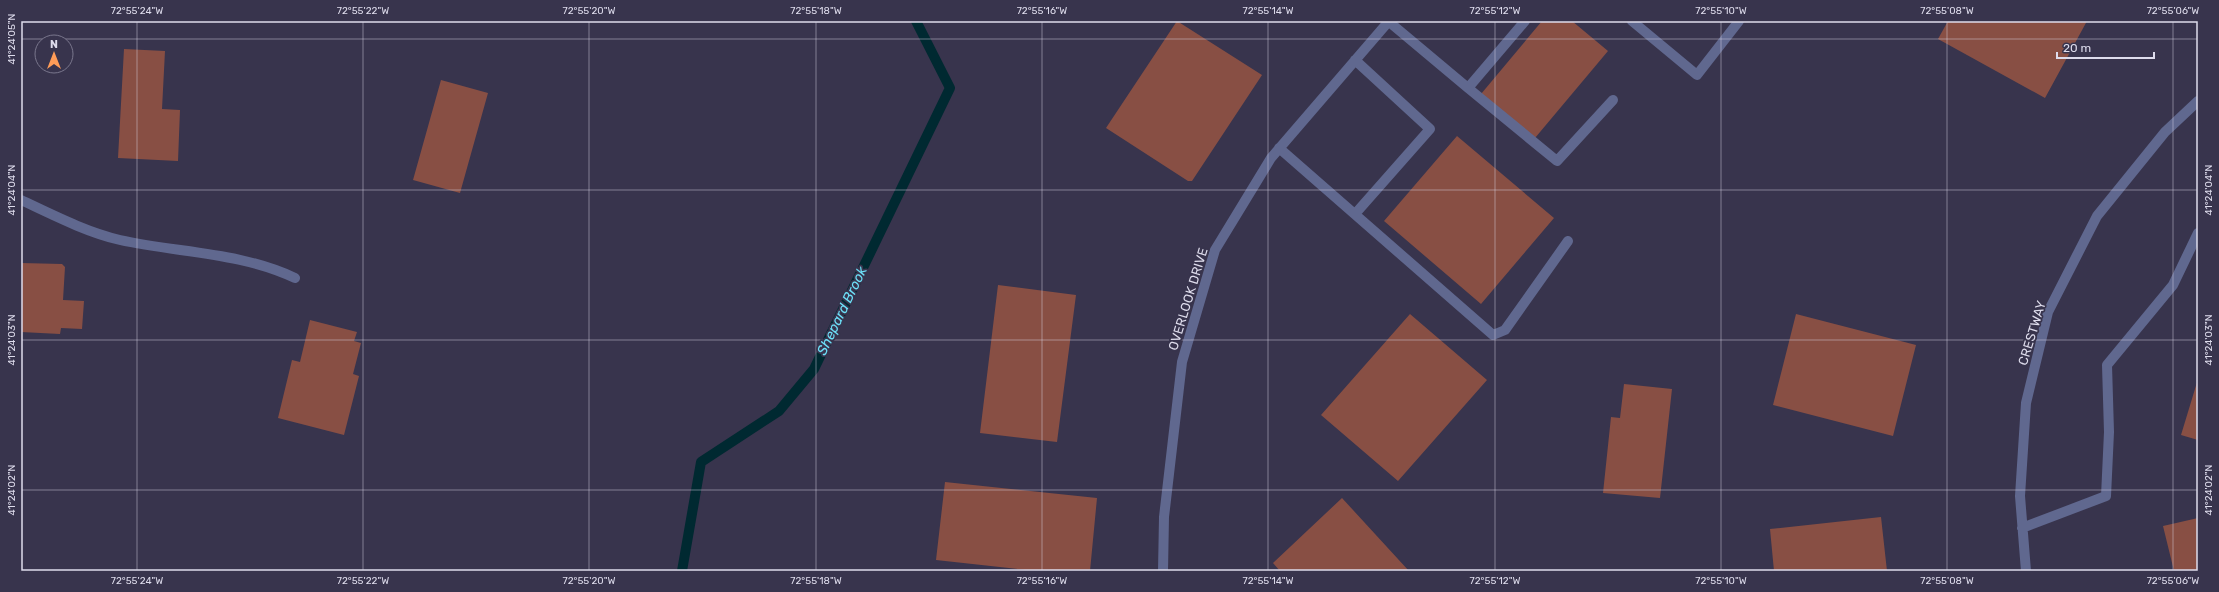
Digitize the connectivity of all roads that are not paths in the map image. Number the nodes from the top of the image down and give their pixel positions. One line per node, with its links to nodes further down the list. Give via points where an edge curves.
1 (1388, 21): 5 (street, OVERLOOK DRIVE); 6 (street)
2 (1525, 21): 6 (street)
3 (1632, 21): 4 (street, via 1697,76)
4 (1739, 21)
5 (1355, 60): 9 (street, OVERLOOK DRIVE); 11 (street, via 1430,129)
6 (1468, 88): 7 (street, via 1557,161)
7 (1613, 100)
8 (2198, 101): 15 (street, CRESTWAY, via 2165,132 2097,216 2048,312 2026,403 2020,496)
9 (1280, 148): 11 (street); 16 (street, OVERLOOK DRIVE, via 1270,158 1215,250 1182,362 1164,517)
10 (21, 200): 14 (street, via 99,234 234,258 276,269)
11 (1355, 214): 13 (street, via 1493,335 1505,330)
12 (2198, 233): 15 (street, via 2173,285 2107,365 2109,432 2106,496)
13 (1568, 241)
14 (296, 278)
15 (2022, 528): 17 (street, CRESTWAY)
16 (1163, 571)
17 (2026, 571)

